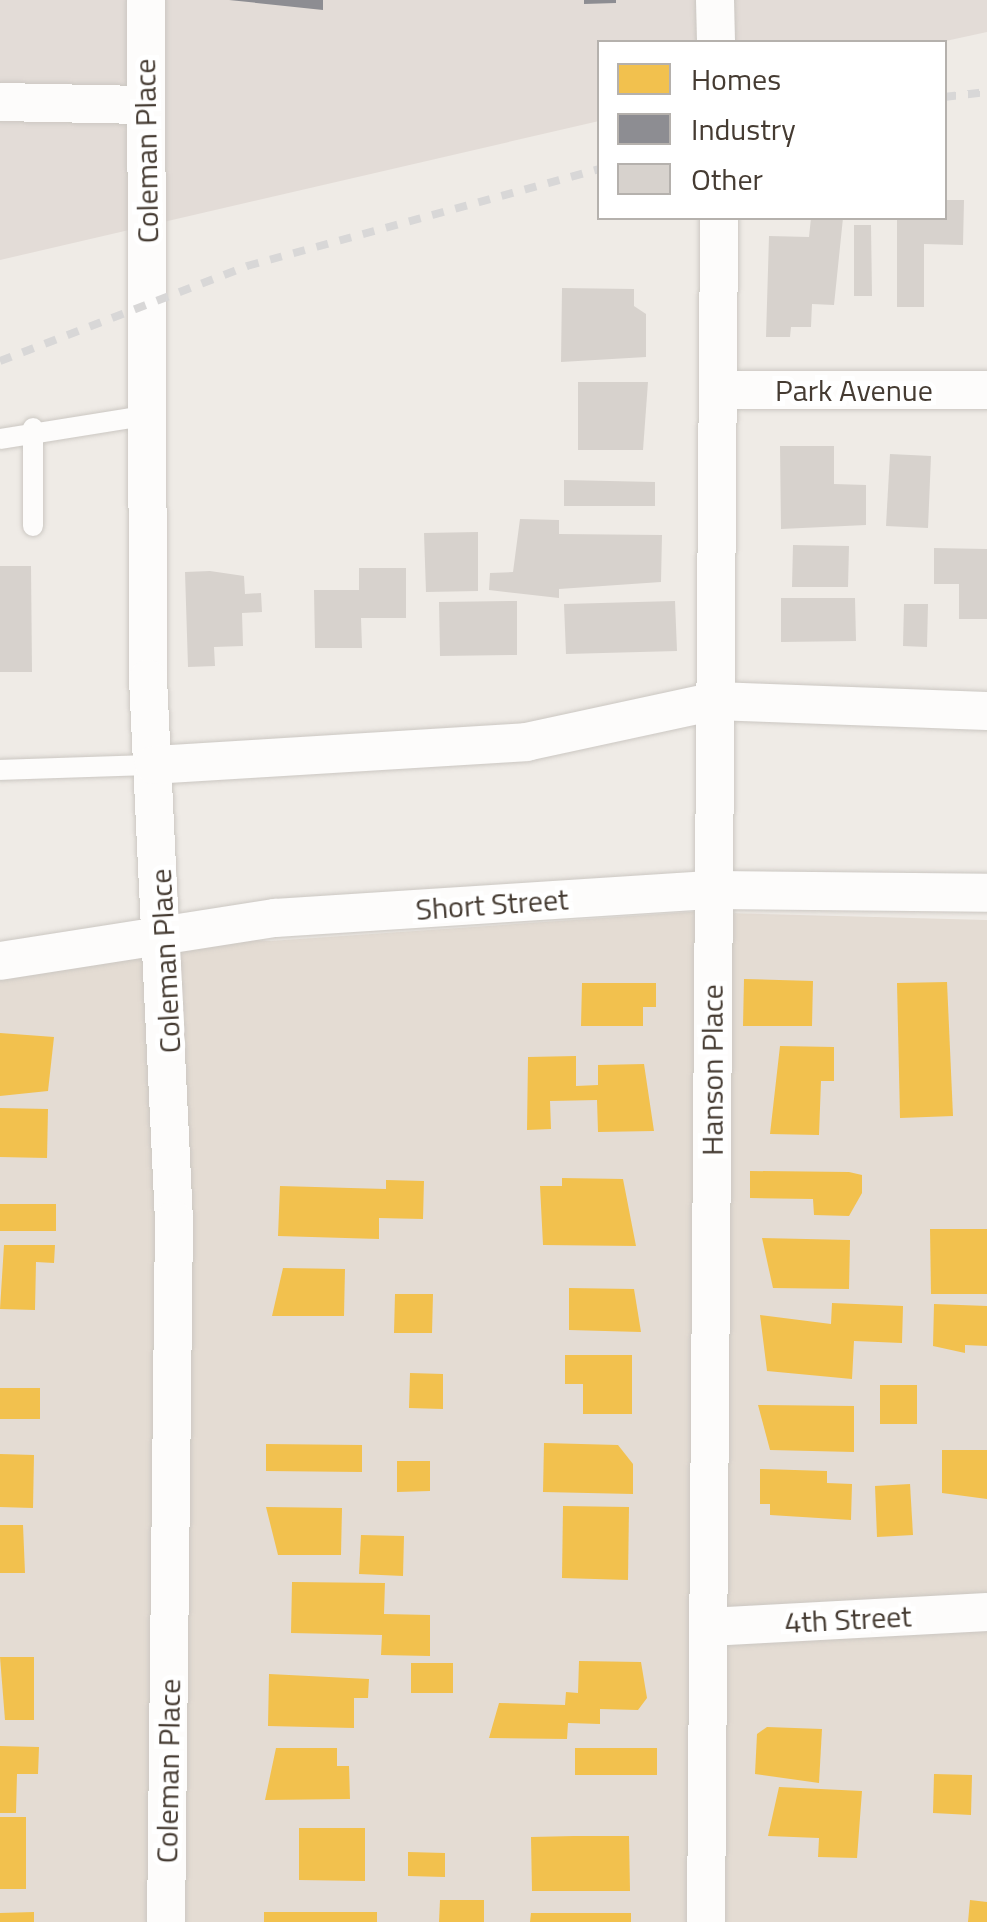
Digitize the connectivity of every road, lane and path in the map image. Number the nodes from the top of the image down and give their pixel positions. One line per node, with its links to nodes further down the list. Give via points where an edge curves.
1 (146, 0): 5 (street, Coleman Place)
2 (715, 0): 3 (street)
3 (716, 40)
4 (0, 102): 5 (street)
5 (144, 105): 9 (street, Coleman Place)
6 (719, 220): 7 (street, Hanson Place)
7 (721, 390): 8 (street, Park Avenue); 13 (street, Hanson Place)
8 (987, 390)
9 (150, 415): 10 (lane); 15 (street, Coleman Place)
10 (33, 428): 11 (lane); 12 (lane)
11 (0, 439)
12 (33, 526)
13 (715, 701): 14 (street); 15 (street, via 526,742); 17 (street, Hanson Place)
14 (987, 711)
15 (154, 765): 16 (lane); 19 (street, Coleman Place)
16 (0, 770)
17 (713, 890): 18 (street, Short Street); 19 (street, Short Street, via 275,918); 22 (street, Hanson Place)
18 (987, 893)
19 (166, 935): 20 (street, Short Street); 23 (street, Coleman Place, via 174,1240)
20 (0, 961)
21 (987, 1612): 22 (street, 4th Street)
22 (709, 1627): 24 (street, Hanson Place)
23 (166, 1922)
24 (706, 1922)

